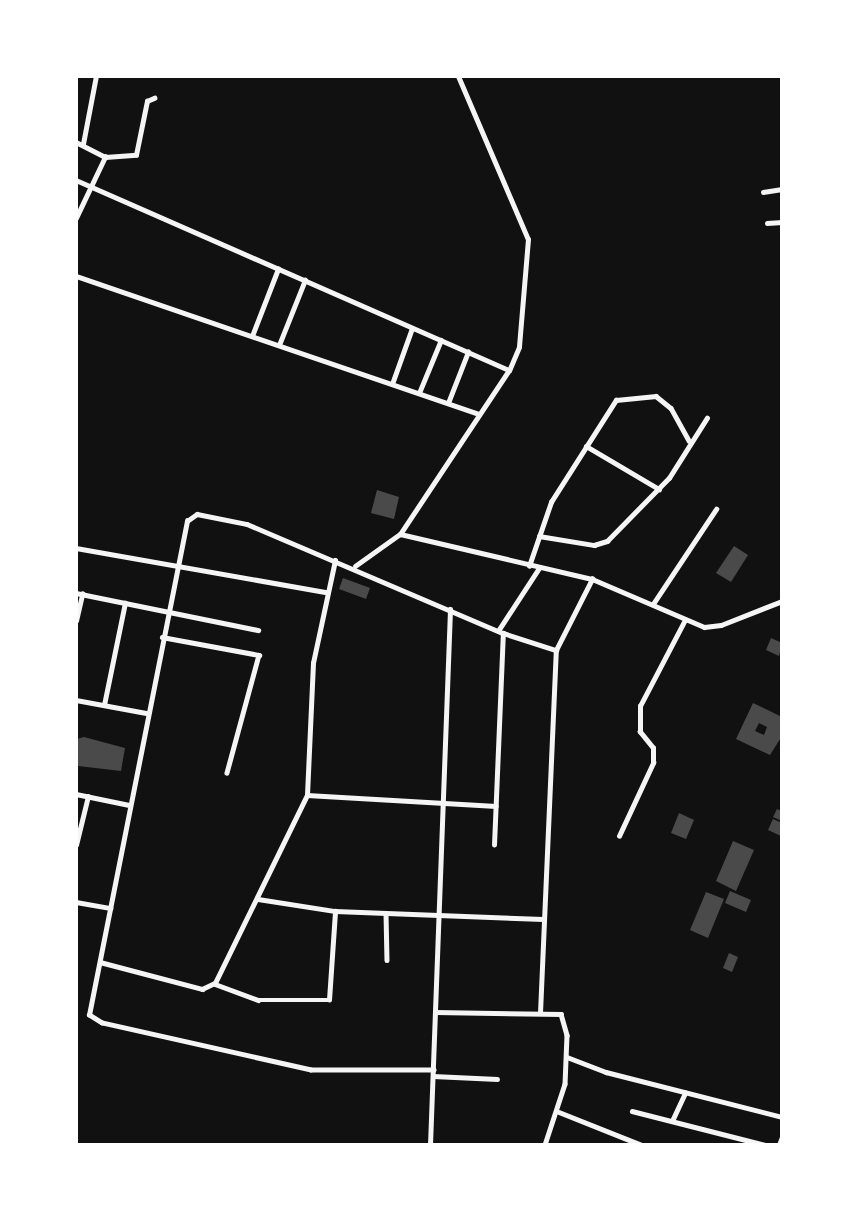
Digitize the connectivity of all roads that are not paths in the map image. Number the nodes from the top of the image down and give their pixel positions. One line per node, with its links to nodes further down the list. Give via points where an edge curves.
1 (96, 76): 5 (street)
2 (458, 76): 22 (street, via 528,239 519,347)
3 (154, 98): 6 (street, via 147,101 135,157)
4 (76, 142): 5 (street)
5 (83, 144): 6 (street)
6 (105, 157): 8 (street)
7 (76, 180): 8 (street)
8 (90, 186): 11 (street); 14 (street)
9 (782, 189): 10 (street)
10 (763, 192)
11 (76, 218)
12 (782, 222): 13 (street)
13 (767, 223)
14 (278, 269): 16 (street); 18 (street)
15 (76, 276): 18 (street)
16 (305, 280): 17 (street); 20 (street)
17 (412, 328): 19 (street); 23 (street)
18 (252, 336): 20 (street)
19 (441, 340): 21 (street); 24 (street)
20 (279, 345): 23 (street)
21 (468, 352): 22 (street); 25 (street)
22 (509, 370): 26 (street)
23 (392, 384): 24 (street)
24 (419, 393): 25 (street)
25 (448, 403): 26 (street)
26 (479, 414): 32 (street)
27 (707, 418): 28 (street)
28 (689, 440): 29 (street, via 666,401 644,394 613,402); 30 (street)
29 (586, 446): 30 (street); 33 (street, via 551,502)
30 (659, 489): 33 (street, via 600,545)
31 (716, 509): 45 (street)
32 (400, 534): 36 (street); 37 (street)
33 (539, 536): 37 (street)
34 (76, 548): 38 (street)
35 (335, 560): 36 (street); 38 (street, via 247,524 197,514 187,521); 41 (street)
36 (355, 566): 46 (street)
37 (529, 566): 39 (street)
38 (175, 568): 41 (street); 47 (street)
39 (539, 568): 40 (street); 51 (street)
40 (592, 579): 45 (street); 54 (street)
41 (326, 592): 60 (street, via 313,663)
42 (79, 593): 43 (street); 49 (street)
43 (125, 602): 47 (street); 56 (street)
44 (782, 602): 48 (street, via 712,627)
45 (653, 604): 48 (street)
46 (450, 609): 51 (street); 62 (street)
47 (166, 610): 50 (street); 53 (street)
48 (685, 620): 65 (street, via 640,706 640,732 653,748 653,763)
49 (76, 621)
50 (258, 630)
51 (498, 631): 52 (street)
52 (503, 633): 54 (street); 64 (street)
53 (162, 637): 57 (street); 58 (street, via 259,655)
54 (556, 650): 74 (street)
55 (76, 700): 56 (street)
56 (104, 705): 57 (street)
57 (146, 713): 63 (street)
58 (227, 773)
59 (76, 794): 61 (street)
60 (307, 795): 62 (street); 68 (street)
61 (88, 796): 63 (street); 66 (street)
62 (443, 804): 64 (street); 73 (street)
63 (129, 805): 70 (street)
64 (496, 806): 67 (street)
65 (619, 836)
66 (76, 845)
67 (494, 845)
68 (258, 899): 71 (street); 77 (street)
69 (76, 902): 70 (street)
70 (110, 908): 76 (street)
71 (336, 911): 72 (street); 77 (street, via 329,1000 258,1000)
72 (386, 913): 73 (street); 75 (street)
73 (440, 915): 74 (street); 78 (street)
74 (543, 919): 79 (street)
75 (387, 960)
76 (100, 962): 77 (street, via 202,990); 81 (street, via 88,1011 102,1023 310,1070)
77 (215, 984)
78 (435, 1012): 79 (street); 81 (street)
79 (540, 1014): 80 (street, via 563,1016)
80 (567, 1057): 84 (street); 86 (street)
81 (434, 1070): 82 (street)
82 (433, 1076): 83 (street); 90 (street)
83 (496, 1079)
84 (685, 1092): 87 (street); 88 (street)
85 (632, 1111): 88 (street)
86 (558, 1112): 91 (street); 92 (street)
87 (782, 1117)
88 (672, 1121): 93 (street)
89 (782, 1137): 94 (street)
90 (430, 1145)
91 (545, 1145)
92 (642, 1145)
93 (765, 1145)
94 (779, 1145)

